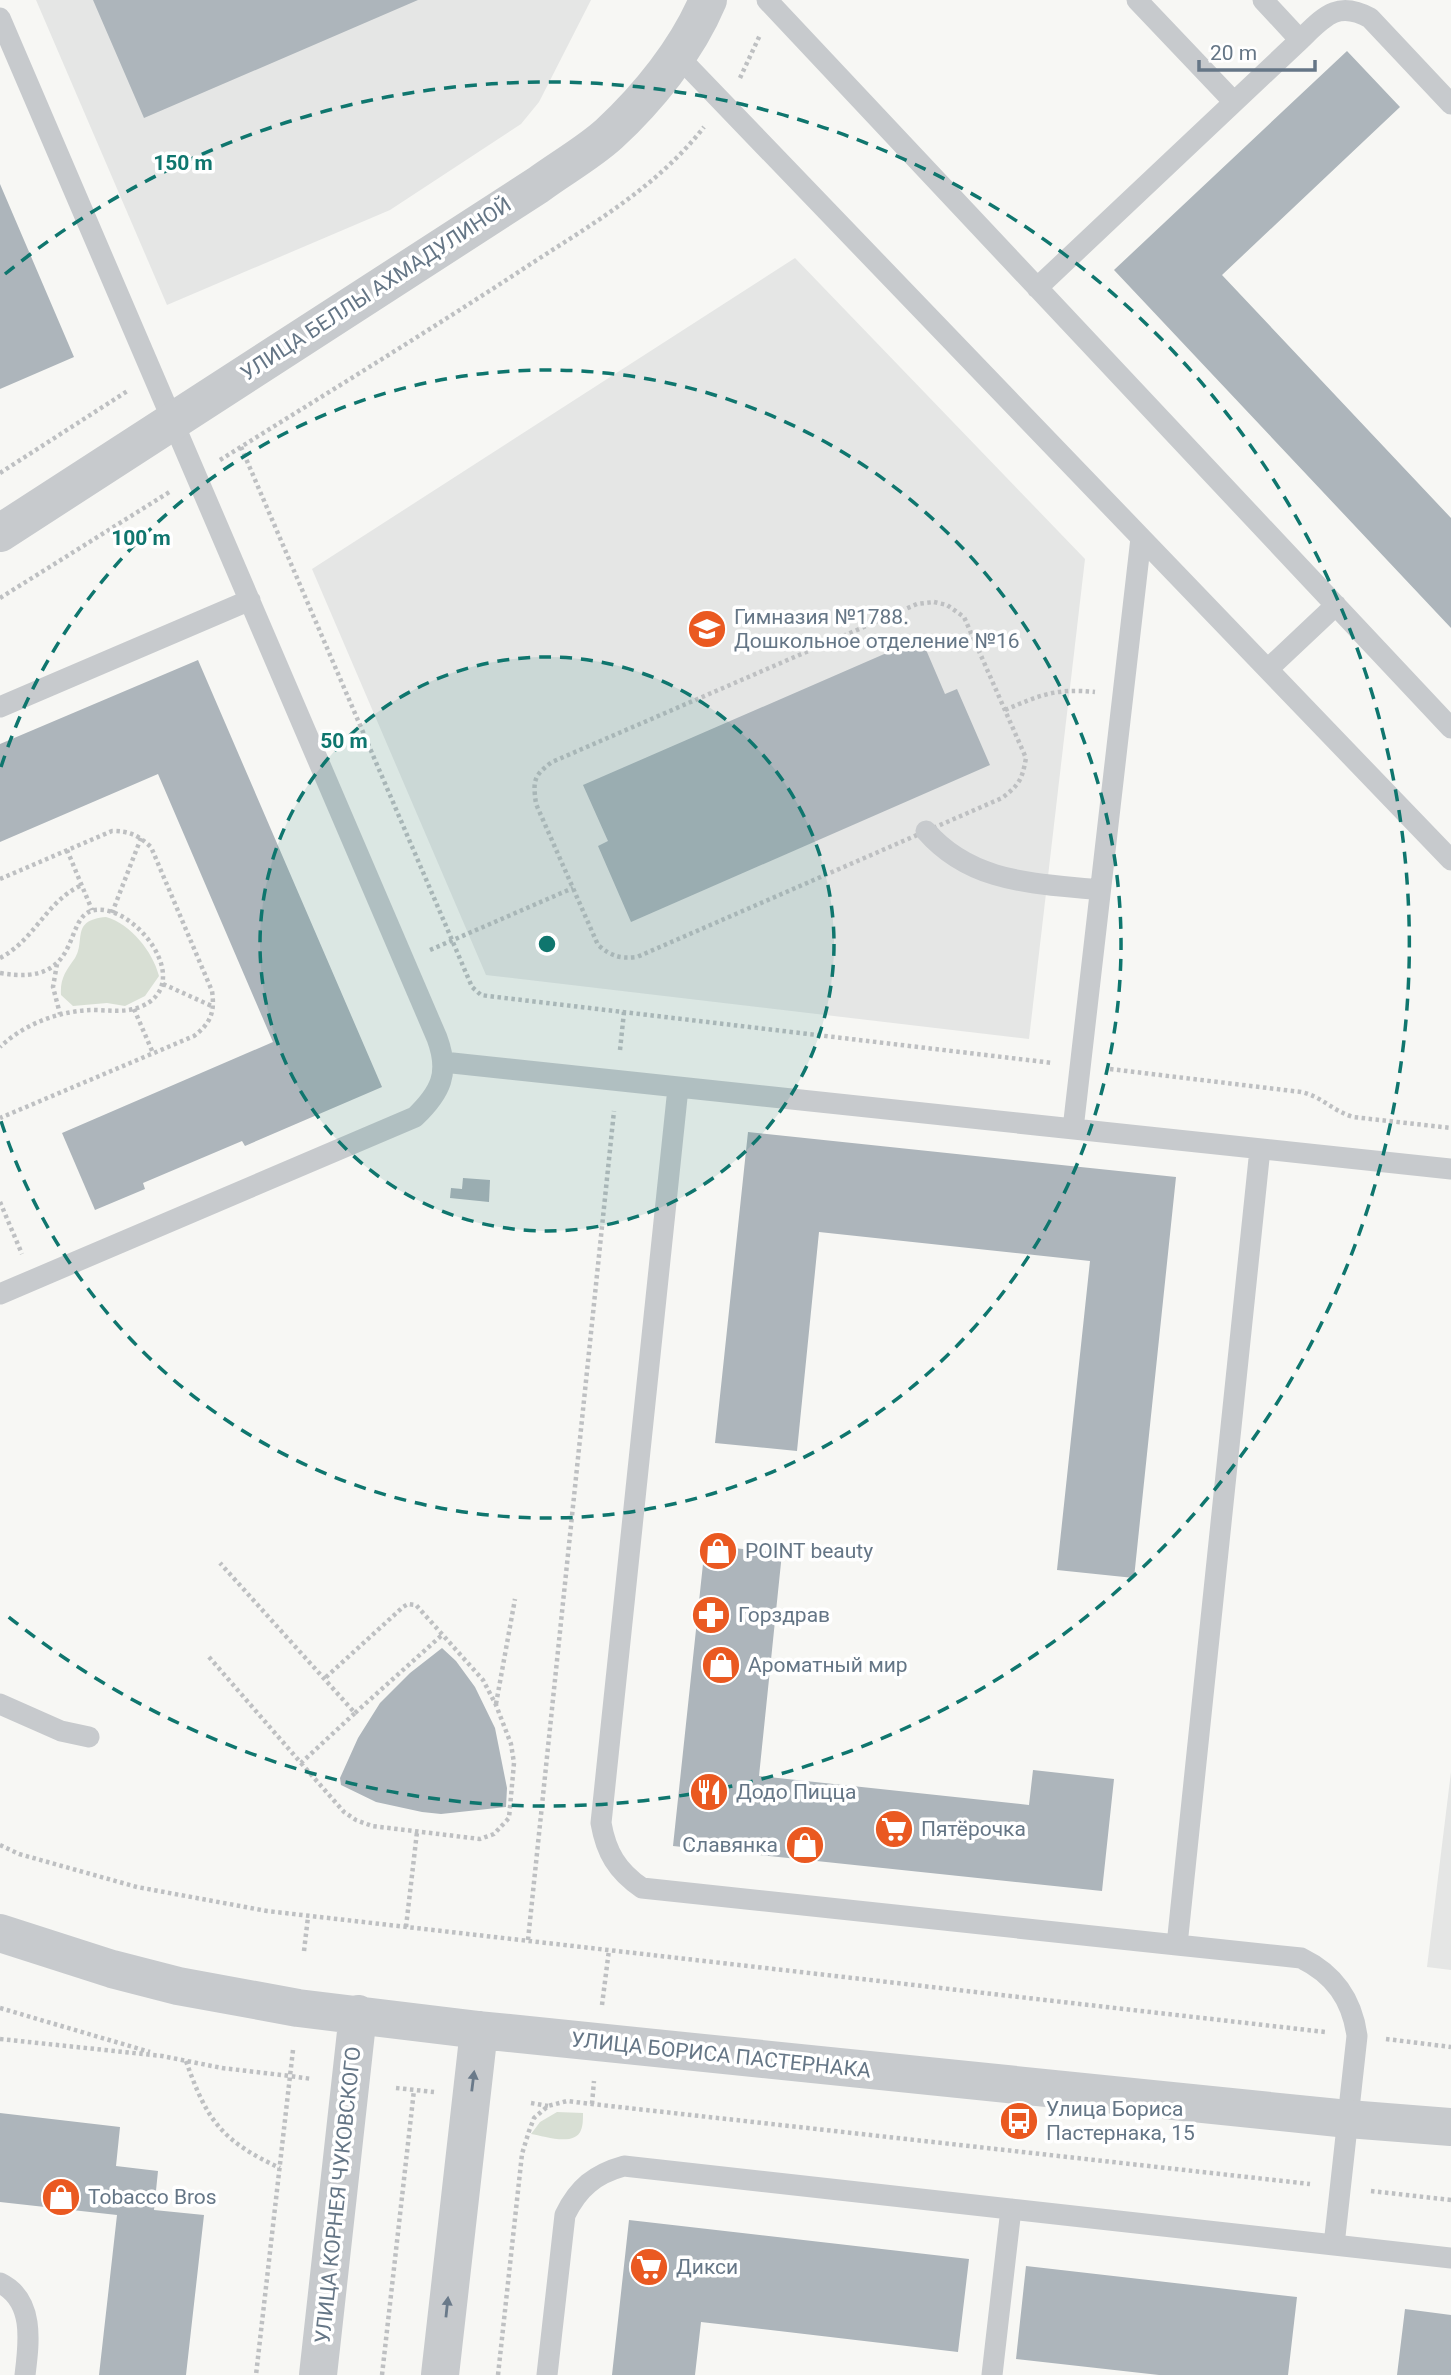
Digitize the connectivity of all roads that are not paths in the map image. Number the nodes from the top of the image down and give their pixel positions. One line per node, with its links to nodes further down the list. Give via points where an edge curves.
1 (708, 0): 7 (street, УЛИЦА БЕЛЛЫ АХМАДУЛИНОЙ)
2 (1137, 0): 8 (lane)
3 (1263, 0): 6 (lane)
4 (768, 1): 10 (lane)
5 (0, 18): 11 (lane)
6 (1300, 40): 8 (lane); 9 (lane, via 1335,10 1357,10 1370,18)
7 (677, 55): 11 (street, УЛИЦА БЕЛЛЫ АХМАДУЛИНОЙ, via 608,135); 13 (lane)
8 (1234, 102): 10 (lane)
9 (1451, 104)
10 (1037, 288): 15 (lane)
11 (173, 420): 12 (street, УЛИЦА БЕЛЛЫ АХМАДУЛИНОЙ); 14 (lane)
12 (0, 533)
13 (1141, 538): 16 (lane); 21 (lane)
14 (250, 600): 17 (lane); 22 (lane, via 437,1038)
15 (1336, 605): 16 (lane); 18 (lane)
16 (1268, 669): 20 (lane)
17 (0, 707)
18 (1451, 728)
19 (926, 831): 21 (lane, via 950,855 988,874)
20 (1451, 860)
21 (1100, 890): 24 (lane)
22 (443, 1062): 23 (lane); 27 (lane, via 442,1081 432,1101 415,1117)
23 (678, 1088): 24 (lane); 31 (lane, via 601,1823 610,1856 642,1888)
24 (1073, 1129): 25 (lane)
25 (1260, 1149): 26 (lane); 31 (lane)
26 (1451, 1169)
27 (0, 1294)
28 (0, 1704): 29 (lane, via 61,1731)
29 (89, 1737)
30 (0, 1933): 32 (street, УЛИЦА БОРИСА ПАСТЕРНАКА, via 178,1986)
31 (1177, 1945): 34 (lane, via 1301,1958 1332,1978 1342,1990 1357,2036)
32 (358, 2014): 33 (street, УЛИЦА БОРИСА ПАСТЕРНАКА); 41 (street, УЛИЦА КОРНЕЯ ЧУКОВСКОГО)
33 (479, 2030): 34 (street, УЛИЦА БОРИСА ПАСТЕРНАКА); 42 (street, one-way to 33)
34 (1348, 2119): 35 (street, УЛИЦА БОРИСА ПАСТЕРНАКА); 37 (lane)
35 (1451, 2127)
36 (1011, 2209): 37 (lane); 43 (lane, via 624,2166 608,2171 584,2185 565,2215); 44 (lane)
37 (1334, 2245): 38 (lane)
38 (1451, 2258)
39 (0, 2283): 40 (lane, via 18,2297 26,2313)
40 (25, 2375)
41 (318, 2375)
42 (440, 2375)
43 (547, 2375)
44 (992, 2375)

